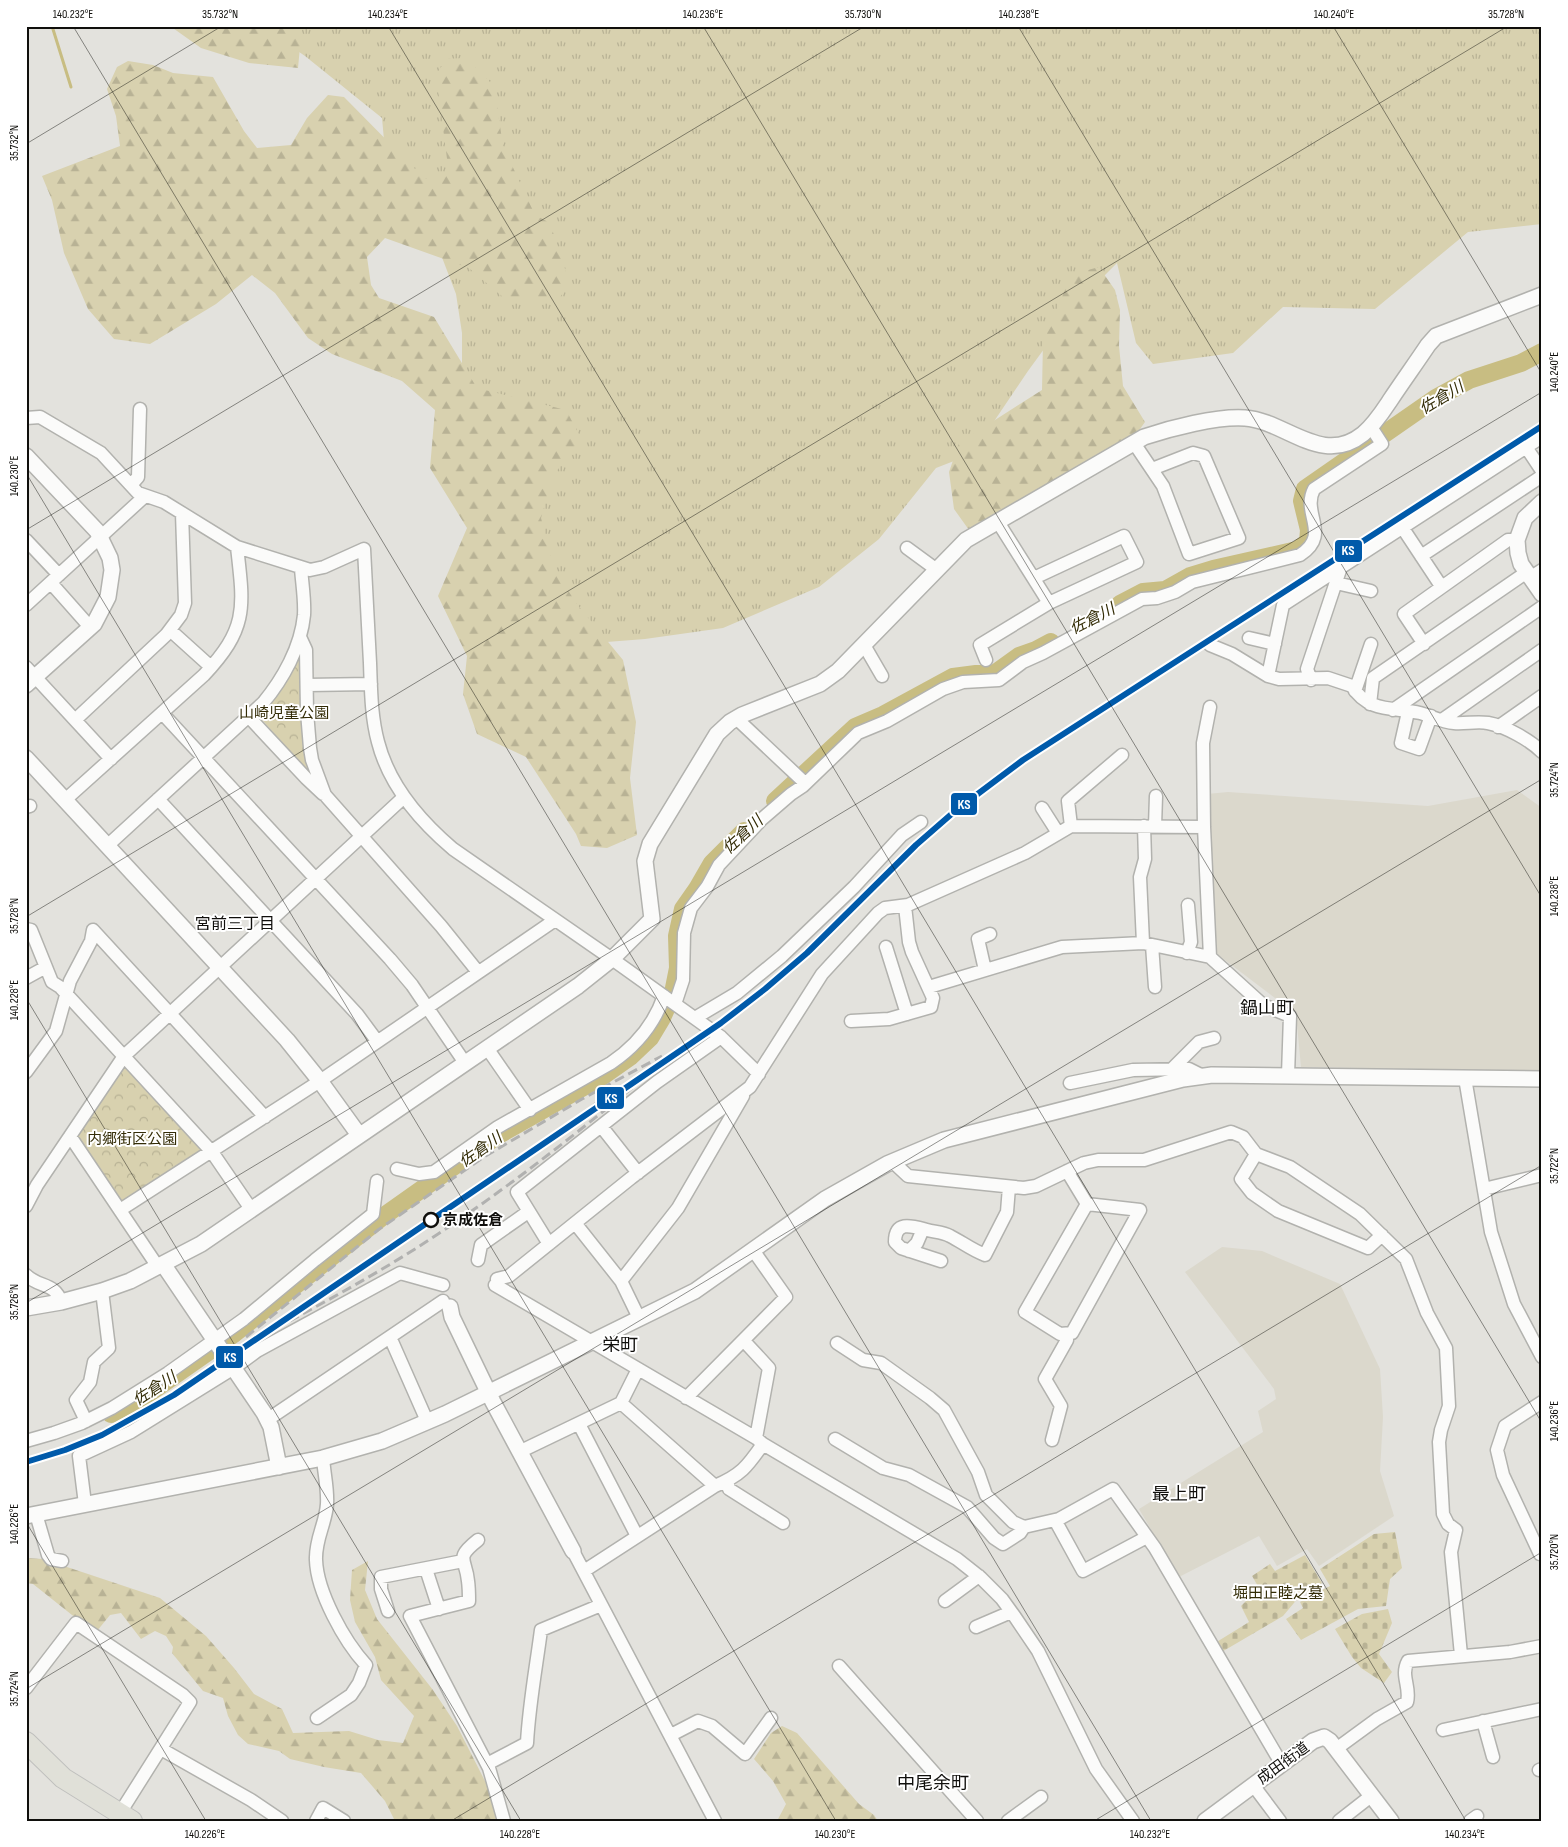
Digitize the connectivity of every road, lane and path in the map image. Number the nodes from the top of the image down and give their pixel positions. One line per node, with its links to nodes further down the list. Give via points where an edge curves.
1 (1542, 295): 4 (street, via 1436,336)
2 (140, 409): 12 (street, via 138,477)
3 (26, 418): 12 (street, via 40,417 101,453)
4 (1371, 427): 6 (street, via 1347,443 1332,446 1318,445 1260,421 1230,418 1161,432); 72 (street, via 1382,444 1314,489 1310,496 1316,528 1310,549 1300,555 1192,582 1157,598 1142,599 1023,662 999,680 963,682 943,689 887,721 858,733)
5 (1542, 437): 7 (street)
6 (1134, 443): 9 (street); 16 (street)
7 (1526, 447): 10 (street); 17 (street)
8 (26, 456): 18 (street)
9 (1152, 469): 9 (street, via 1163,486 1189,554 1239,538 1204,456 1193,453)
10 (1542, 471)
11 (1542, 476): 23 (street)
12 (131, 485): 13 (street)
13 (145, 496): 15 (street); 18 (street)
14 (1542, 502): 20 (street, via 1525,518)
15 (182, 513): 21 (street); 38 (street, via 185,603)
16 (998, 522): 26 (street, via 966,540); 28 (street)
17 (1402, 528): 23 (street); 24 (street)
18 (100, 537): 29 (street); 37 (street, via 110,558 111,582 102,610)
19 (26, 540): 29 (street)
20 (1517, 540): 27 (street, via 1521,564); 31 (street, via 1508,540)
21 (237, 548): 25 (street); 48 (street, via 242,604 240,620 227,647)
22 (907, 548): 26 (street)
23 (1421, 556): 31 (street)
24 (1341, 567): 30 (street); 41 (street, via 1283,605)
25 (301, 568): 39 (street, via 304,615); 53 (street, via 324,567 364,549)
26 (937, 570): 44 (street)
27 (1533, 573): 33 (street); 43 (street)
28 (1034, 578): 34 (street); 34 (street, via 1124,536 1138,562)
29 (55, 579): 35 (street); 37 (street)
30 (1336, 583): 32 (street); 52 (street, via 1307,669)
31 (1441, 586): 43 (street, via 1404,614)
32 (1372, 591)
33 (1542, 594)
34 (1050, 603): 47 (street, via 980,645)
35 (26, 606)
36 (1542, 606): 59 (street)
37 (90, 627): 49 (street)
38 (170, 630): 48 (street); 65 (street)
39 (300, 638): 54 (street, via 306,650); 62 (street, via 275,688)
40 (1248, 638): 41 (street)
41 (1274, 644): 51 (street)
42 (1372, 644): 55 (street)
43 (1424, 644): 57 (street, via 1373,678)
44 (864, 645): 50 (street); 63 (street, via 820,684)
45 (1210, 645): 51 (street)
46 (1542, 650): 64 (street)
47 (986, 660)
48 (211, 667): 61 (street)
49 (29, 676): 65 (street)
50 (882, 676)
51 (1268, 676): 52 (street)
52 (1311, 680): 55 (street, via 1328,678 1352,686)
53 (371, 684): 54 (street); 75 (street, via 378,743 389,772)
54 (307, 685): 73 (street, via 310,748)
55 (1355, 691): 57 (street)
56 (1542, 696): 66 (street)
57 (1370, 704): 59 (street)
58 (1210, 707): 82 (street, via 1203,743)
59 (1393, 710): 60 (street)
60 (1408, 712): 64 (street); 64 (street, via 1401,743 1419,749)
61 (162, 713): 70 (street); 71 (street)
62 (248, 716): 70 (street); 73 (street)
63 (736, 718): 72 (street); 97 (street, via 717,734 650,844 645,861 652,919)
64 (1436, 718): 66 (street, via 1452,723 1488,723)
65 (75, 720): 71 (street)
66 (1498, 727): 67 (street, via 1535,744)
67 (1542, 752)
68 (1122, 755): 80 (street, via 1068,802)
69 (26, 758): 77 (street)
70 (203, 758): 76 (street); 86 (street)
71 (111, 759): 77 (street)
72 (801, 779): 107 (street, via 719,864 691,908 684,933 683,980)
73 (325, 795): 84 (street)
74 (1156, 796): 81 (street)
75 (404, 797): 84 (street); 90 (street, via 453,849)
76 (158, 799): 85 (street); 89 (street)
77 (65, 800): 85 (street)
78 (1042, 808): 83 (street)
79 (921, 822): 111 (street, via 902,835 854,887 782,956 737,993)
80 (1071, 826): 81 (street); 83 (street)
81 (1150, 826): 82 (street); 93 (street, via 1140,877)
82 (1204, 827): 96 (street)
83 (1058, 834): 88 (street, via 1025,853)
84 (361, 836): 86 (street); 101 (street)
85 (107, 846): 98 (street)
86 (315, 879): 89 (street); 108 (street, via 395,965)
87 (1188, 905): 95 (street, via 1191,942)
88 (905, 906): 103 (street, via 912,952); 121 (street, via 885,908 878,913 822,974)
89 (270, 920): 98 (street); 115 (street, via 357,1014)
90 (555, 920): 97 (street); 101 (street)
91 (26, 930): 99 (street, via 31,930)
92 (990, 934): 100 (street, via 978,939)
93 (1148, 944): 95 (street); 100 (street, via 1062,947); 104 (street)
94 (886, 947): 110 (street)
95 (1187, 952): 96 (street)
96 (1210, 957): 123 (street, via 1264,1005 1290,1016)
97 (612, 959): 106 (street); 116 (street)
98 (220, 966): 109 (street); 126 (street)
99 (46, 967): 102 (street); 105 (street, via 52,982)
100 (985, 970): 103 (street)
101 (478, 972): 108 (street)
102 (26, 978)
103 (929, 987): 110 (street, via 933,998 931,1007)
104 (1155, 987)
105 (67, 994): 109 (street, via 93,930); 117 (street); 120 (street, via 56,1031)
106 (664, 996): 107 (street); 129 (street, via 650,1026 624,1054)
107 (675, 1004): 111 (street)
108 (427, 1007): 115 (street); 118 (street)
109 (170, 1013): 117 (street); 130 (street)
110 (907, 1014): 112 (street, via 889,1019)
111 (695, 1018): 113 (street)
112 (852, 1021)
113 (721, 1037): 121 (street); 131 (street)
114 (1214, 1038): 119 (street, via 1198,1042)
115 (377, 1041): 126 (street)
116 (488, 1048): 118 (street); 129 (street)
117 (124, 1056): 132 (street); 134 (street)
118 (465, 1063): 133 (street)
119 (1172, 1069): 122 (street, via 1189,1069); 127 (street, via 1133,1070)
120 (26, 1072)
121 (759, 1074): 128 (street)
122 (1204, 1076): 123 (street); 136 (street, via 944,1140)
123 (1288, 1076): 124 (street)
124 (1465, 1078): 125 (street); 144 (street)
125 (1542, 1079)
126 (320, 1081): 130 (street); 133 (street)
127 (1070, 1084)
128 (747, 1089): 139 (street); 160 (street, via 678,1208)
129 (530, 1110): 137 (street, via 498,1127 434,1172 419,1174)
130 (265, 1117): 134 (street)
131 (601, 1126): 139 (street); 149 (street, via 517,1192)
132 (70, 1136): 142 (street); 148 (street)
133 (359, 1136): 147 (street)
134 (212, 1152): 147 (street); 148 (street)
135 (1256, 1154): 138 (street, via 1244,1137 1231,1132 1144,1160 1098,1160); 152 (street, via 1290,1167 1360,1214); 152 (street, via 1240,1179 1252,1193 1278,1211 1368,1248)
136 (893, 1162): 143 (street, via 908,1176); 154 (street, via 825,1198)
137 (397, 1169)
138 (1067, 1171): 143 (street, via 1036,1186); 145 (street)
139 (638, 1173): 150 (street)
140 (1542, 1175): 144 (street)
141 (377, 1181): 169 (street, via 373,1214)
142 (32, 1183): 146 (street)
143 (1010, 1187): 151 (street, via 1007,1212 985,1255 949,1235)
144 (1484, 1189): 173 (street, via 1491,1232 1514,1304)
145 (1087, 1204): 167 (street, via 1025,1312 1060,1334); 167 (street, via 1140,1210 1072,1334)
146 (26, 1206)
147 (251, 1209): 158 (street, via 201,1244)
148 (120, 1210): 158 (street)
149 (528, 1212): 153 (street); 156 (street, via 481,1245)
150 (575, 1223): 153 (street); 160 (street)
151 (922, 1229): 155 (street, via 917,1243); 155 (street, via 906,1225 898,1229 895,1242)
152 (1382, 1235): 214 (street, via 1406,1259 1427,1313 1446,1348 1449,1406 1439,1442 1443,1514 1456,1530 1451,1552)
153 (549, 1244): 171 (street, via 509,1276 496,1282)
154 (753, 1250): 166 (street, via 694,1291); 170 (street, via 786,1297)
155 (909, 1251): 157 (street)
156 (478, 1260)
157 (941, 1261)
158 (161, 1266): 162 (street); 169 (street)
159 (26, 1275): 163 (street, via 53,1289)
160 (621, 1281): 166 (street)
161 (443, 1285): 174 (street, via 400,1273 257,1350)
162 (102, 1292): 163 (street); 181 (street, via 109,1348 94,1362 90,1382 76,1400)
163 (61, 1302): 165 (street)
164 (446, 1304): 168 (street); 176 (street)
165 (26, 1308)
166 (639, 1318): 171 (street)
167 (1067, 1334): 185 (street, via 1067,1340 1045,1379 1061,1406)
168 (390, 1337): 180 (street); 182 (street)
169 (214, 1341): 174 (street); 181 (street, via 134,1395)
170 (744, 1341): 177 (street); 187 (street, via 769,1368)
171 (591, 1342): 175 (street); 176 (street)
172 (837, 1343): 196 (street, via 863,1360 881,1363 944,1410 978,1472 986,1495 1013,1522)
173 (1542, 1357)
174 (234, 1368): 180 (street); 192 (street, via 131,1432 79,1456)
175 (638, 1369): 177 (street); 179 (street)
176 (488, 1393): 182 (street); 188 (street)
177 (686, 1398): 187 (street)
178 (1542, 1402): 201 (street, via 1505,1426 1497,1450 1503,1476)
179 (621, 1403): 183 (street); 191 (street)
180 (267, 1420): 190 (street)
181 (86, 1421): 186 (street)
182 (427, 1422): 189 (street, via 382,1441)
183 (579, 1424): 188 (street); 197 (street)
184 (835, 1439): 196 (street, via 883,1468 909,1475 968,1507 1003,1544 1020,1534)
185 (1052, 1440)
186 (26, 1441)
187 (760, 1441): 191 (street, via 746,1468); 206 (street, via 957,1559)
188 (520, 1452): 200 (street)
189 (323, 1458): 190 (street); 218 (street, via 327,1504 317,1540 315,1559 318,1577 349,1646 366,1665 351,1695)
190 (279, 1467): 192 (street)
191 (721, 1484): 195 (street); 197 (street)
192 (85, 1504): 193 (street)
193 (31, 1515): 202 (street, via 48,1555)
194 (1055, 1520): 196 (street); 198 (street, via 1113,1489); 198 (street, via 1083,1571)
195 (783, 1523)
196 (1024, 1527)
197 (637, 1536): 205 (street)
198 (1147, 1537): 228 (street)
199 (478, 1540): 203 (street, via 469,1547)
200 (572, 1551): 205 (street)
201 (1540, 1554)
202 (62, 1561)
203 (463, 1562): 204 (street); 209 (street, via 469,1601)
204 (426, 1568): 209 (street); 210 (street, via 381,1577 380,1589)
205 (584, 1571): 208 (street)
206 (979, 1576): 207 (street); 211 (street)
207 (945, 1602)
208 (601, 1605): 222 (street); 227 (street, via 541,1630 528,1713 527,1742)
209 (439, 1609): 227 (street, via 410,1616)
210 (388, 1611)
211 (1011, 1612): 212 (street); 240 (street, via 1038,1651 1096,1769)
212 (976, 1628)
213 (1542, 1646): 214 (street)
214 (1461, 1655): 225 (street, via 1408,1661 1404,1672 1407,1702)
215 (839, 1666): 238 (street)
216 (26, 1688): 224 (street, via 76,1623 190,1702)
217 (1542, 1709): 220 (street)
218 (317, 1718)
219 (771, 1718): 222 (street, via 745,1754 712,1726 698,1721)
220 (1483, 1721): 221 (street); 226 (street)
221 (1444, 1730)
222 (671, 1734): 237 (street)
223 (26, 1742): 232 (highway, via 63,1778)
224 (161, 1749): 232 (street); 233 (street)
225 (1336, 1749): 228 (street, 成田街道, via 1324,1737 1312,1741); 230 (street, 成田街道)
226 (1493, 1757)
227 (487, 1764): 236 (street)
228 (1281, 1764): 229 (street, 成田街道)
229 (1253, 1785): 241 (street, 成田街道); 242 (street)
230 (1371, 1796): 243 (street); 244 (street, 成田街道)
231 (1041, 1798): 239 (street)
232 (124, 1818)
233 (282, 1821)
234 (316, 1821): 235 (street, via 324,1808)
235 (344, 1821)
236 (504, 1821)
237 (716, 1821)
238 (977, 1821)
239 (1008, 1821)
240 (1134, 1821)
241 (1205, 1821)
242 (1280, 1821)
243 (1339, 1821)
244 (1391, 1821)

